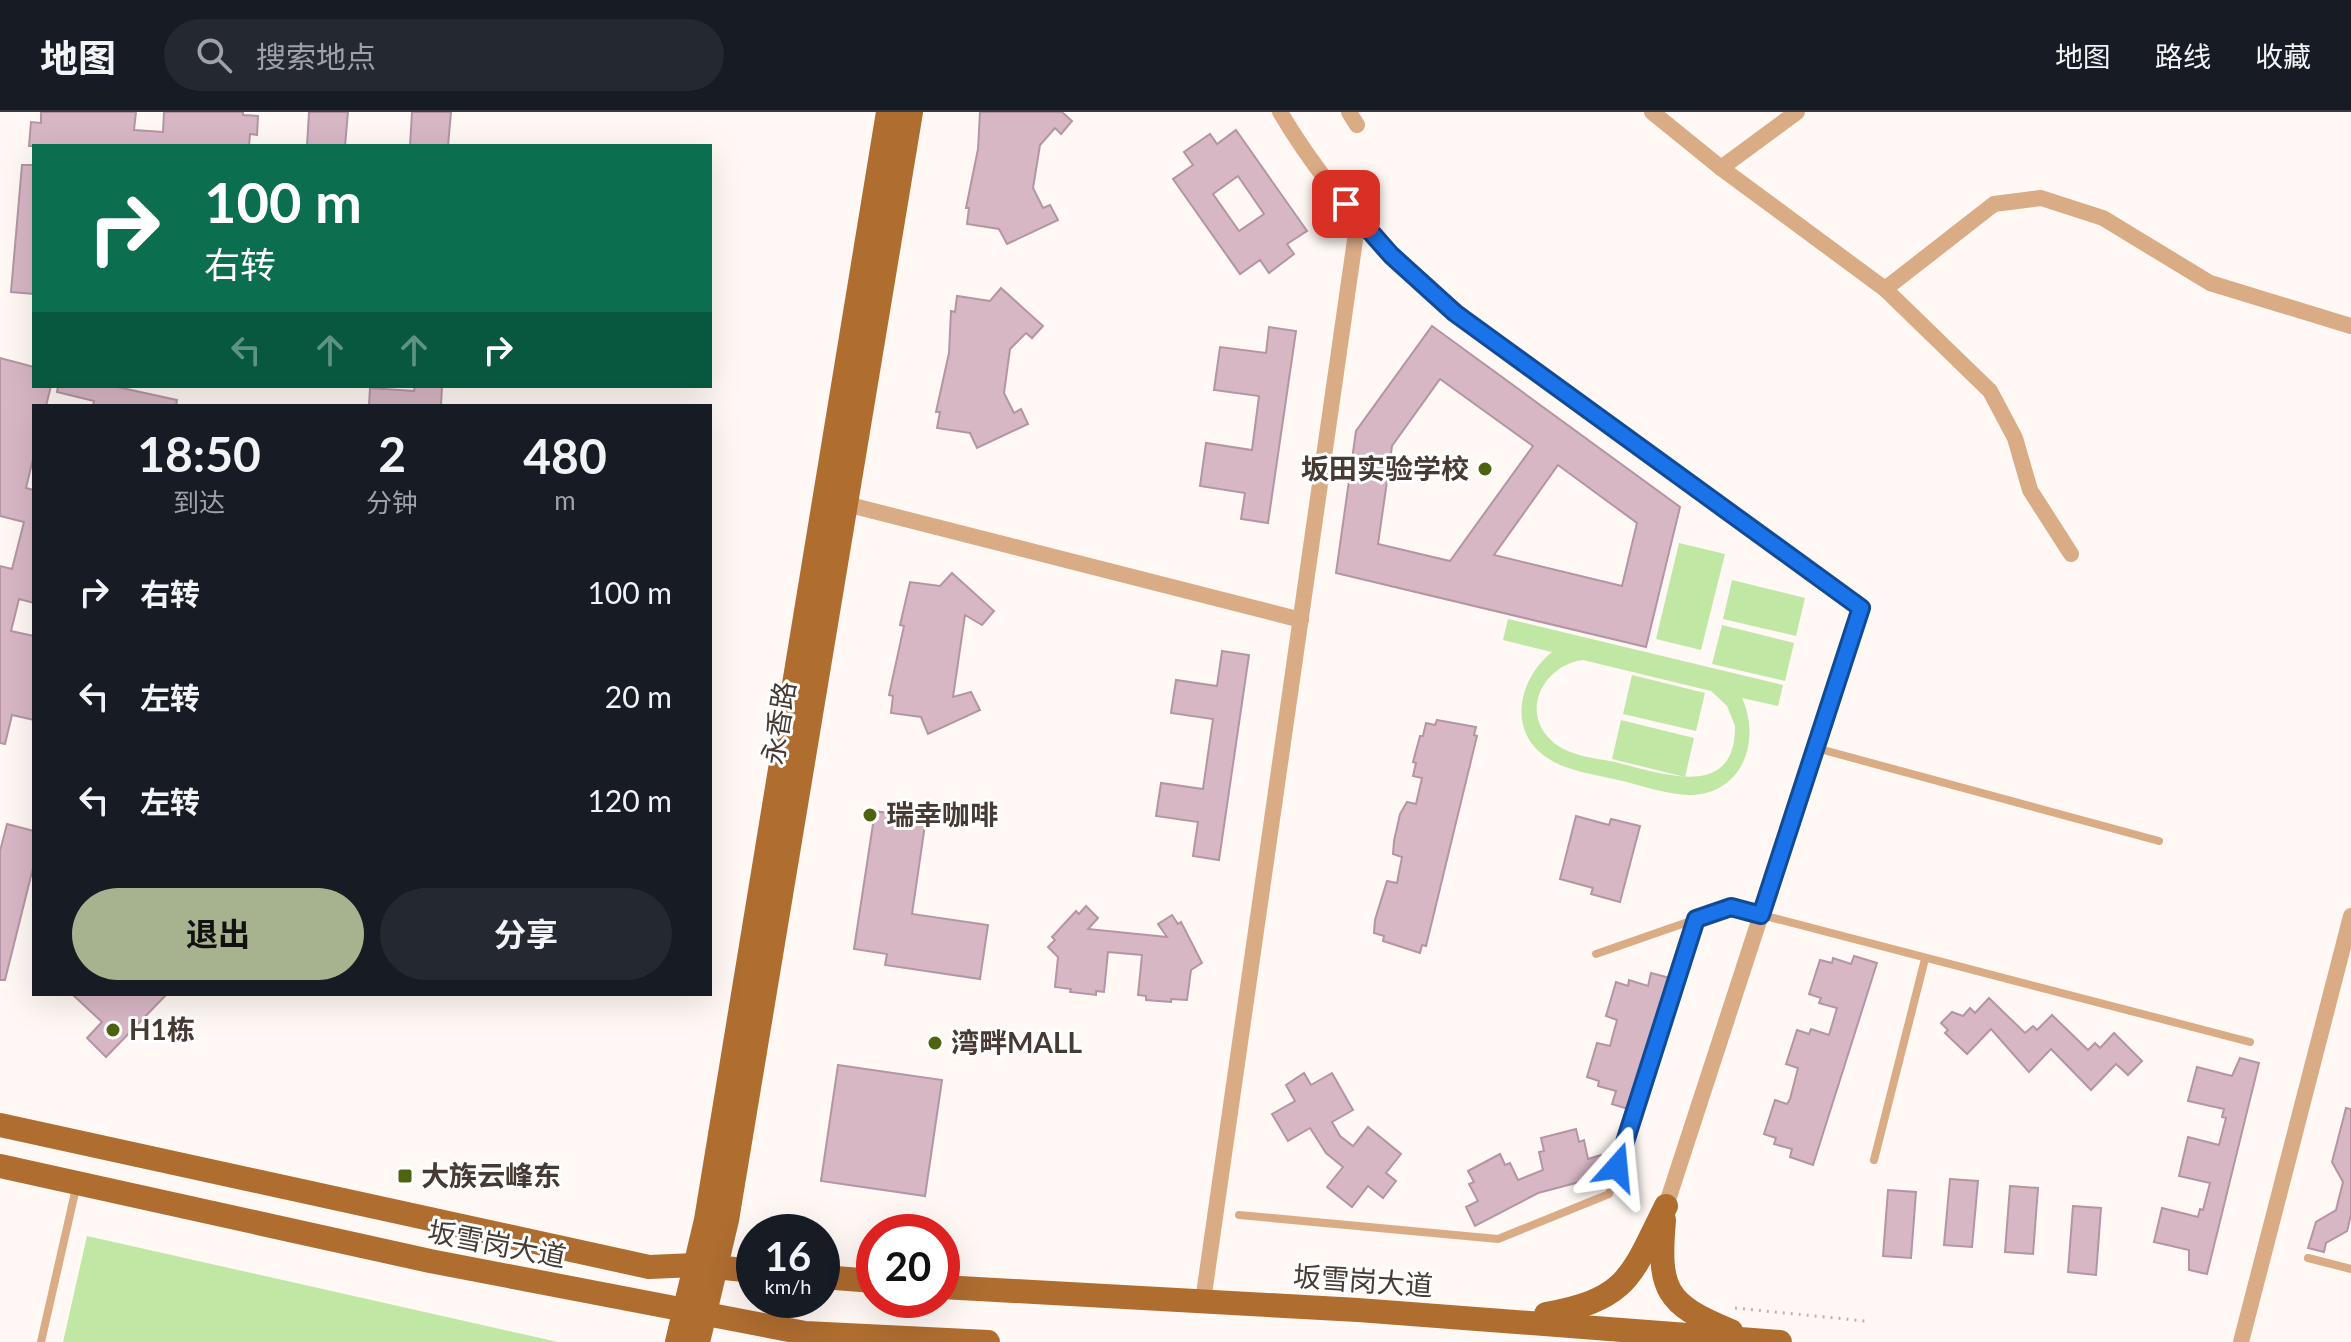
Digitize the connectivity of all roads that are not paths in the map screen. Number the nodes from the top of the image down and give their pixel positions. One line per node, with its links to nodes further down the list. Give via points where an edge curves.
1 (888, 112): 28 (main road, 永香路, via 709,1205)
2 (911, 112): 10 (main road, 永香路)
3 (1280, 112): 7 (street)
4 (1652, 112): 6 (street)
5 (1797, 112): 6 (street)
6 (1721, 168): 8 (street)
7 (1358, 219): 12 (street); 13 (street, via 1455,313 1861,608)
8 (1885, 289): 9 (street, via 1994,204 2041,198 2103,218 2210,283); 11 (street, via 1990,391 2015,438 2030,490)
9 (2351, 326)
10 (846, 504): 12 (street); 28 (main road, 永香路, via 727,1220)
11 (2071, 554)
12 (1301, 620): 32 (street)
13 (1815, 747): 14 (lane); 15 (street)
14 (2159, 841)
15 (1761, 915): 17 (lane, via 1731,907); 19 (lane); 25 (street)
16 (2351, 916): 41 (street)
17 (1696, 919): 18 (lane); 26 (lane, via 1609,1194 1498,1239)
18 (1596, 954)
19 (1925, 959): 20 (lane); 22 (lane)
20 (2250, 1042)
21 (0, 1125): 28 (main road, 坂雪岗大道, via 649,1267)
22 (1874, 1160)
23 (0, 1166): 24 (main road, 坂雪岗大道)
24 (77, 1183): 33 (main road, 坂雪岗大道); 36 (lane)
25 (1666, 1206): 34 (main road, via 1635,1267 1607,1297 1581,1308); 35 (main road, via 1661,1261 1670,1291 1691,1313)
26 (1239, 1215)
27 (2308, 1258): 30 (lane)
28 (706, 1266): 29 (main road, 坂雪岗大道); 33 (main road, 永香路)
29 (736, 1269)
30 (2351, 1269)
31 (960, 1288): 32 (main road, 坂雪岗大道)
32 (1203, 1301): 34 (main road, 坂雪岗大道)
33 (694, 1313): 37 (main road, 永香路); 38 (main road, 永香路); 39 (main road, 坂雪岗大道, via 805,1333)
34 (1510, 1321): 35 (main road, 坂雪岗大道)
35 (1753, 1340): 40 (main road, 坂雪岗大道)
36 (41, 1342)
37 (677, 1342)
38 (698, 1342)
39 (988, 1342)
40 (1780, 1342)
41 (2241, 1342)

